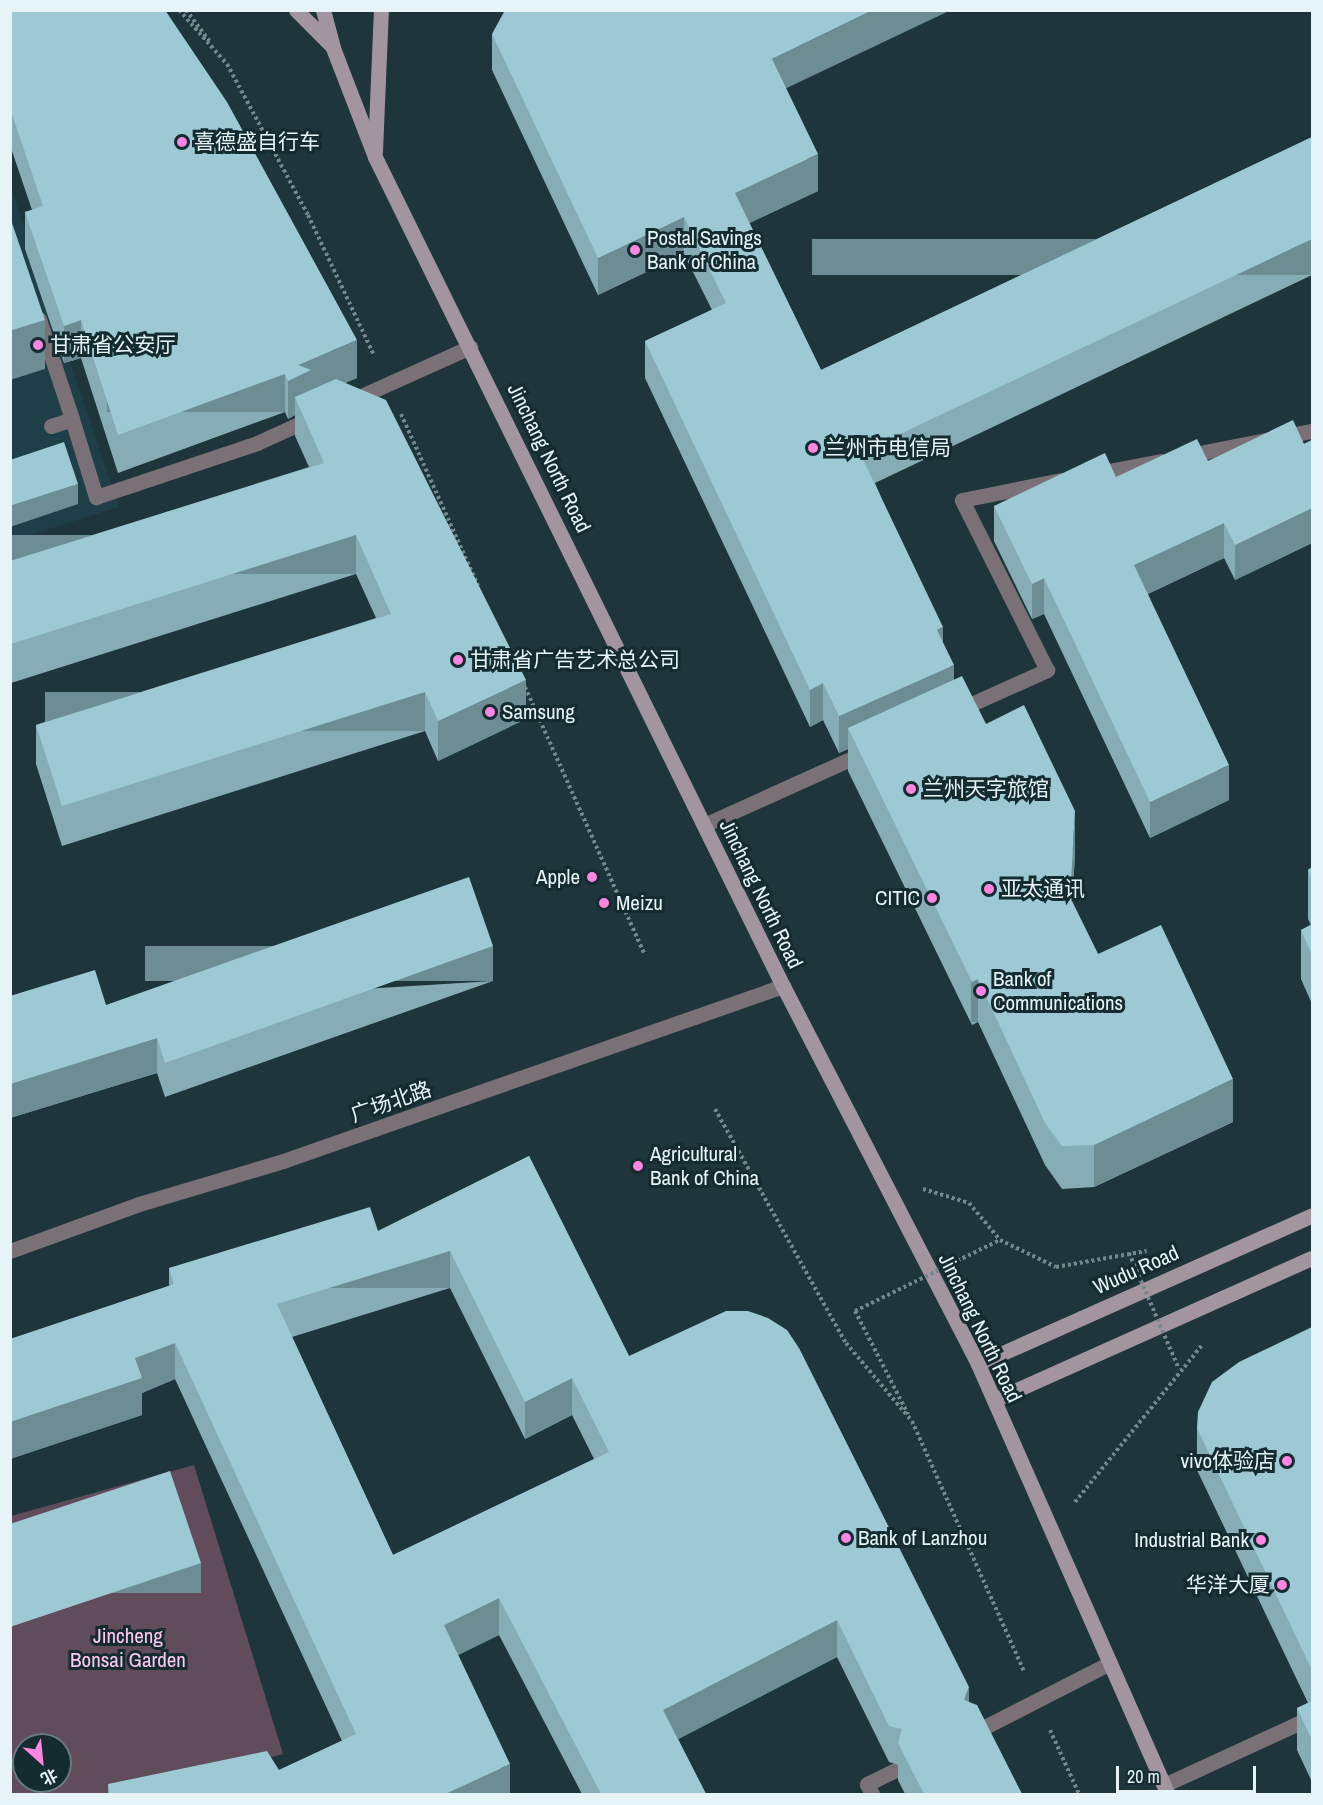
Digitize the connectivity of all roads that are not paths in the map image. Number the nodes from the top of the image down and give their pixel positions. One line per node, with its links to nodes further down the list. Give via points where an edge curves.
1 (296, 10): 4 (main road)
2 (323, 10): 4 (main road, Jinchang North Road)
3 (381, 10): 5 (main road)
4 (333, 48): 5 (main road, Jinchang North Road)
5 (375, 157): 7 (main road, Jinchang North Road)
6 (32, 299): 8 (street)
7 (471, 347): 8 (street, via 257,442 96,497); 13 (main road, Jinchang North Road)
8 (72, 419): 9 (street)
9 (51, 426)
10 (1312, 431): 11 (street, via 962,500 1047,670)
11 (940, 719)
12 (886, 743): 13 (street)
13 (704, 825): 14 (main road, Jinchang North Road)
14 (783, 986): 16 (street, 广场北路, via 305,1154 139,1204); 18 (main road, Jinchang North Road)
15 (1312, 1215): 18 (main road, Wudu Road)
16 (10, 1251)
17 (1312, 1258): 19 (main road)
18 (978, 1364): 19 (main road, Jinchang North Road)
19 (994, 1400): 20 (main road, Jinchang North Road)
20 (1110, 1663): 22 (street); 24 (main road, Jinchang North Road)
21 (1312, 1717): 24 (street)
22 (973, 1733)
23 (894, 1771): 25 (street, via 867,1784)
24 (1166, 1790)
25 (872, 1794)

